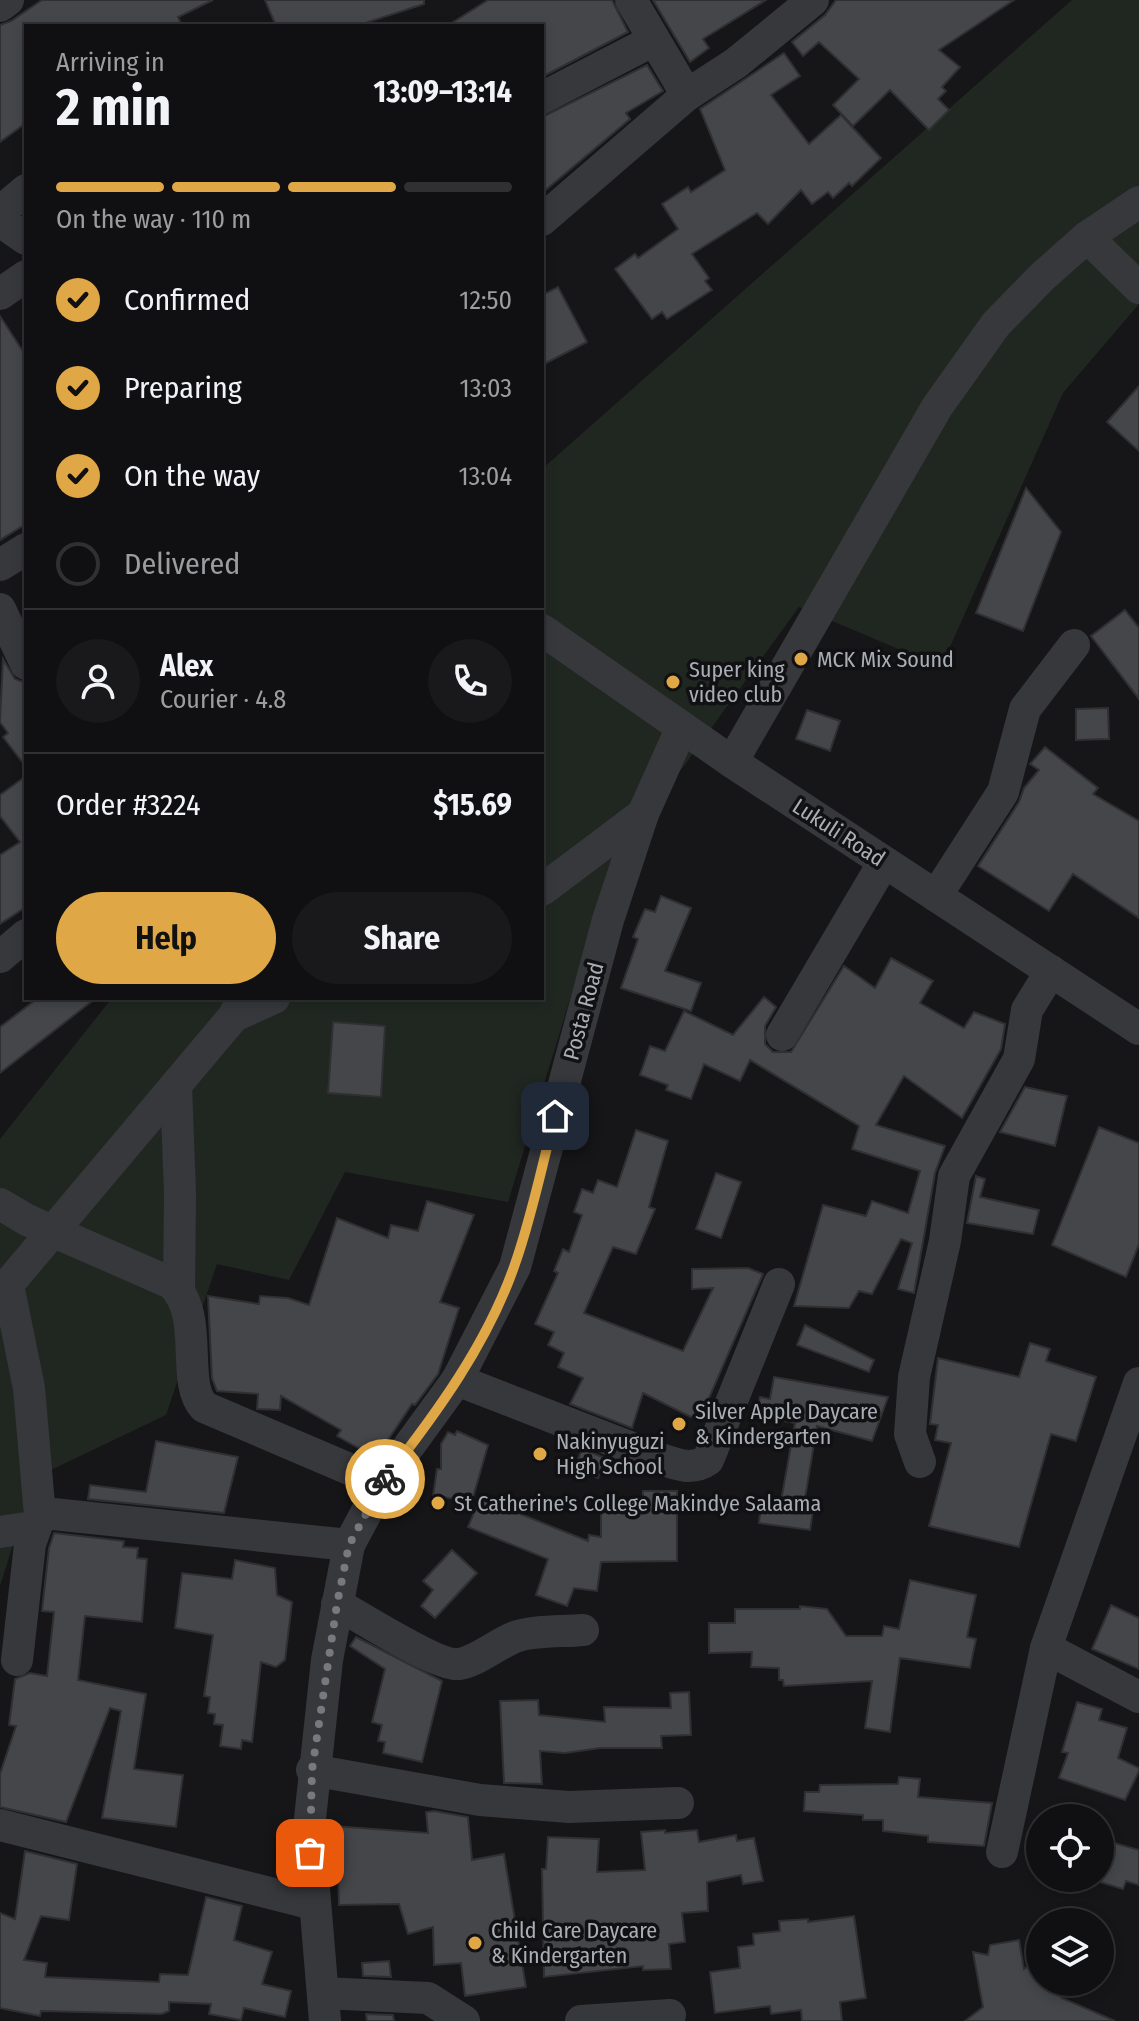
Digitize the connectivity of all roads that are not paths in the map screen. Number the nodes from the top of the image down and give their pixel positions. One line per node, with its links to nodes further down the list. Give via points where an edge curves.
1 (8, 0): 4 (street)
2 (631, 0): 5 (street)
3 (813, 0): 6 (street)
4 (0, 6)
5 (654, 40): 6 (street); 7 (street)
6 (687, 95): 11 (street)
7 (544, 97)
8 (24, 192): 10 (street)
9 (1139, 202): 13 (street)
10 (0, 212)
11 (544, 218)
12 (0, 221): 14 (street)
13 (1087, 237): 16 (street); 25 (street, via 996,324 937,407)
14 (24, 238)
15 (24, 277): 17 (street)
16 (1139, 288)
17 (0, 294)
18 (24, 550): 19 (street)
19 (0, 565)
20 (0, 609): 23 (street)
21 (544, 631): 24 (street, Lukuli Road)
22 (1074, 645): 29 (street, via 1025,709 1003,792)
23 (24, 660)
24 (682, 727): 25 (street, Lukuli Road); 26 (street, Posta Road)
25 (732, 762): 27 (street, Lukuli Road)
26 (643, 814): 28 (street); 41 (street, Posta Road, via 608,920 515,1267)
27 (884, 862): 29 (street, Lukuli Road); 34 (street)
28 (544, 888)
29 (936, 896): 30 (street, Lukuli Road)
30 (1051, 971): 33 (street, Lukuli Road); 43 (street, via 1027,1010 1019,1059 954,1176 914,1377 910,1434)
31 (266, 1000): 32 (street)
32 (238, 1007): 35 (street)
33 (1139, 1029)
34 (782, 1035)
35 (176, 1085): 37 (street); 40 (street)
36 (0, 1204): 37 (street)
37 (52, 1230): 39 (street); 40 (street)
38 (779, 1284): 41 (street, via 708,1460 699,1466 655,1457)
39 (4, 1290): 45 (street, via 29,1388)
40 (179, 1291): 44 (street, via 194,1344 195,1394 204,1407)
41 (457, 1380): 44 (street, Posta Road)
42 (1139, 1383): 50 (street)
43 (920, 1462)
44 (382, 1483): 47 (street, Posta Road)
45 (37, 1522): 46 (street); 47 (street, via 53,1514); 51 (street)
46 (0, 1532)
47 (349, 1545): 48 (street, Posta Road)
48 (337, 1604): 49 (street, via 456,1665 519,1636); 53 (street, Posta Road)
49 (583, 1630)
50 (1046, 1648): 52 (street); 56 (street)
51 (17, 1660)
52 (1139, 1697)
53 (312, 1770): 54 (street, via 480,1800 569,1807); 57 (street, Posta Road)
54 (678, 1803)
55 (0, 1825): 57 (street)
56 (1002, 1852)
57 (313, 1904): 58 (street, Posta Road)
58 (324, 2007): 60 (street, via 428,1998)
59 (670, 2015): 61 (street)
60 (464, 2021)
61 (581, 2021)

